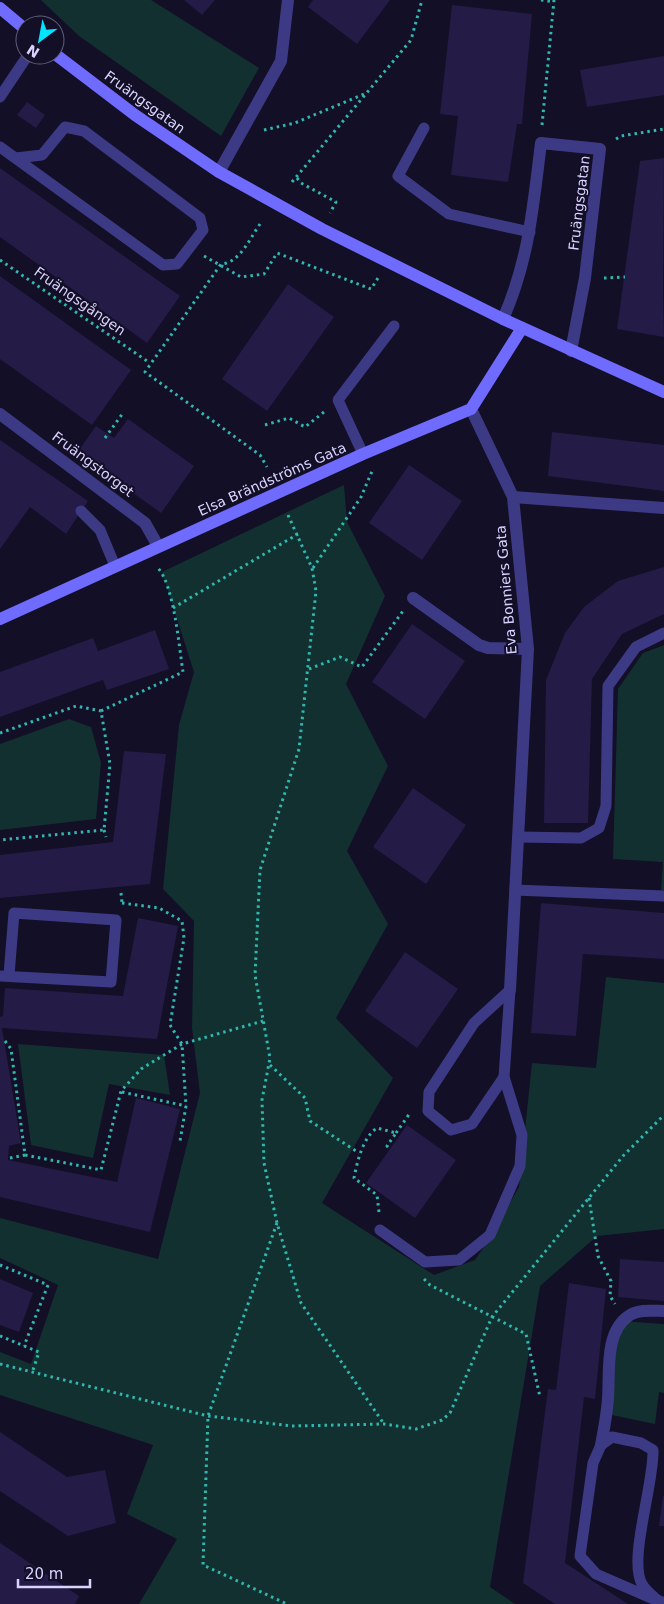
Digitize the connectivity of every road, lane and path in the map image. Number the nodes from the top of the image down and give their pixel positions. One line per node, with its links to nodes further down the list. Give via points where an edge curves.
1 (288, 0): 13 (street, via 281,61)
2 (422, 0): 9 (path, via 411,40)
3 (541, 0): 4 (path)
4 (554, 1): 14 (path)
5 (0, 8): 6 (street)
6 (15, 21)
7 (65, 62): 18 (street, Fruängsgatan, via 135,115)
8 (21, 65): 10 (lane)
9 (365, 94): 13 (path, via 294,122); 19 (path)
10 (0, 97)
11 (424, 128): 23 (lane, via 398,176 450,214)
12 (664, 129): 16 (path, via 621,136)
13 (241, 135): 18 (street)
14 (541, 143): 16 (street, Fruängsgatan); 23 (street)
15 (0, 147): 17 (lane)
16 (600, 149): 30 (street, Fruängsgatan, via 585,278)
17 (16, 158): 17 (lane, via 163,265 177,264 203,230 200,218 84,131 65,127 42,155)
18 (219, 172): 22 (street, Fruängsgatan)
19 (297, 178): 20 (path); 22 (path, via 336,202)
20 (292, 182)
21 (260, 224): 26 (path, via 236,258 228,264)
22 (322, 229): 25 (street, Fruängsgatan)
23 (530, 232): 27 (street, via 517,287)
24 (0, 260): 31 (path, Fruängsgången)
25 (387, 262): 26 (path, via 371,289 277,253 264,274 241,277); 27 (street, Fruängsgatan)
26 (221, 264): 41 (path, via 145,372 255,451)
27 (502, 319): 29 (street, Fruängsgatan)
28 (394, 326): 33 (lane)
29 (522, 328): 30 (street, Fruängsgatan); 34 (street)
30 (571, 351): 32 (street, Fruängsgatan)
31 (147, 361)
32 (664, 392)
33 (338, 400): 37 (path, via 305,427 288,418); 40 (lane)
34 (471, 409): 39 (street, Elsa Brändströms Gata); 42 (street, Eva Bonniers Gata)
35 (124, 413): 38 (path)
36 (0, 414): 47 (street, Fruängstorget, via 145,523)
37 (264, 425)
38 (105, 438)
39 (383, 446): 40 (street, Elsa Brändströms Gata); 50 (path, via 361,497)
40 (363, 454): 47 (street, Elsa Brändströms Gata)
41 (267, 467)
42 (513, 497): 43 (street); 55 (street, Eva Bonniers Gata)
43 (664, 508)
44 (81, 511): 49 (lane, via 100,530)
45 (288, 514): 46 (path)
46 (298, 534): 50 (path); 52 (path)
47 (158, 546): 48 (street, Elsa Brändströms Gata)
48 (144, 552): 49 (street, Elsa Brändströms Gata); 52 (path, via 162,573)
49 (115, 566): 53 (street, Elsa Brändströms Gata)
50 (312, 568): 56 (path, via 316,591)
51 (413, 598): 55 (street, via 479,645); 56 (path, via 362,667 340,657)
52 (173, 608): 57 (path, via 183,672)
53 (0, 619)
54 (664, 633): 61 (lane, via 636,647 608,686 606,806 599,828 581,838)
55 (528, 649): 61 (street, Eva Bonniers Gata)
56 (309, 669): 70 (path, via 299,749 260,870 255,975)
57 (101, 711): 58 (path, via 76,706); 59 (path, via 110,764)
58 (0, 733)
59 (104, 830): 60 (path); 62 (path)
60 (106, 837)
61 (518, 837): 63 (street, Eva Bonniers Gata)
62 (0, 840)
63 (515, 890): 65 (lane); 69 (street, Eva Bonniers Gata)
64 (121, 893): 66 (path)
65 (664, 896)
66 (122, 903): 67 (path); 72 (path, via 159,908 182,920 184,938 170,1025)
67 (116, 920): 68 (lane, via 14,913); 68 (lane, via 111,982)
68 (5, 976)
69 (510, 990): 74 (lane, Eva Bonniers Gata); 74 (lane, via 474,1023 429,1092 428,1111 451,1130 472,1124)
70 (263, 1021): 72 (path); 73 (path)
71 (5, 1041): 83 (path, via 11,1049)
72 (182, 1044): 75 (path, via 141,1069); 76 (path)
73 (270, 1064): 82 (path, via 305,1098 310,1121); 86 (path, via 262,1100 264,1163)
74 (504, 1077): 88 (lane, via 522,1135 520,1166 490,1235 459,1260)
75 (121, 1092): 76 (path); 83 (path, via 101,1170)
76 (186, 1106): 80 (path)
77 (664, 1114): 85 (path, via 623,1156)
78 (400, 1126): 79 (path)
79 (396, 1133): 81 (path, via 387,1146); 82 (path, via 375,1129)
80 (180, 1141)
81 (390, 1149)
82 (359, 1153): 87 (path, via 354,1178 377,1195)
83 (25, 1155): 84 (path)
84 (10, 1158)
85 (589, 1198): 91 (path, via 598,1256 611,1281 610,1296); 92 (path)
86 (277, 1222): 98 (path); 99 (path, via 301,1303)
87 (380, 1230): 88 (lane)
88 (425, 1262): 92 (path, via 423,1281)
89 (0, 1265): 94 (path, via 48,1285)
90 (664, 1311): 91 (street, via 639,1311)
91 (629, 1315): 100 (street, via 616,1330 611,1350)
92 (492, 1317): 97 (path, via 526,1334); 99 (path, via 456,1402 446,1416 432,1425 416,1429)
93 (0, 1336): 94 (path)
94 (24, 1346): 96 (path, via 39,1352)
95 (0, 1364): 96 (path)
96 (32, 1373): 98 (path)
97 (540, 1397)
98 (208, 1416): 99 (path, via 292,1426); 102 (path, via 203,1565)
99 (384, 1424)
100 (601, 1445): 101 (lane, via 593,1464 580,1556 596,1574); 101 (lane, via 612,1437 641,1443 652,1450 653,1469 636,1564 642,1585)
101 (661, 1602)
102 (288, 1604)

